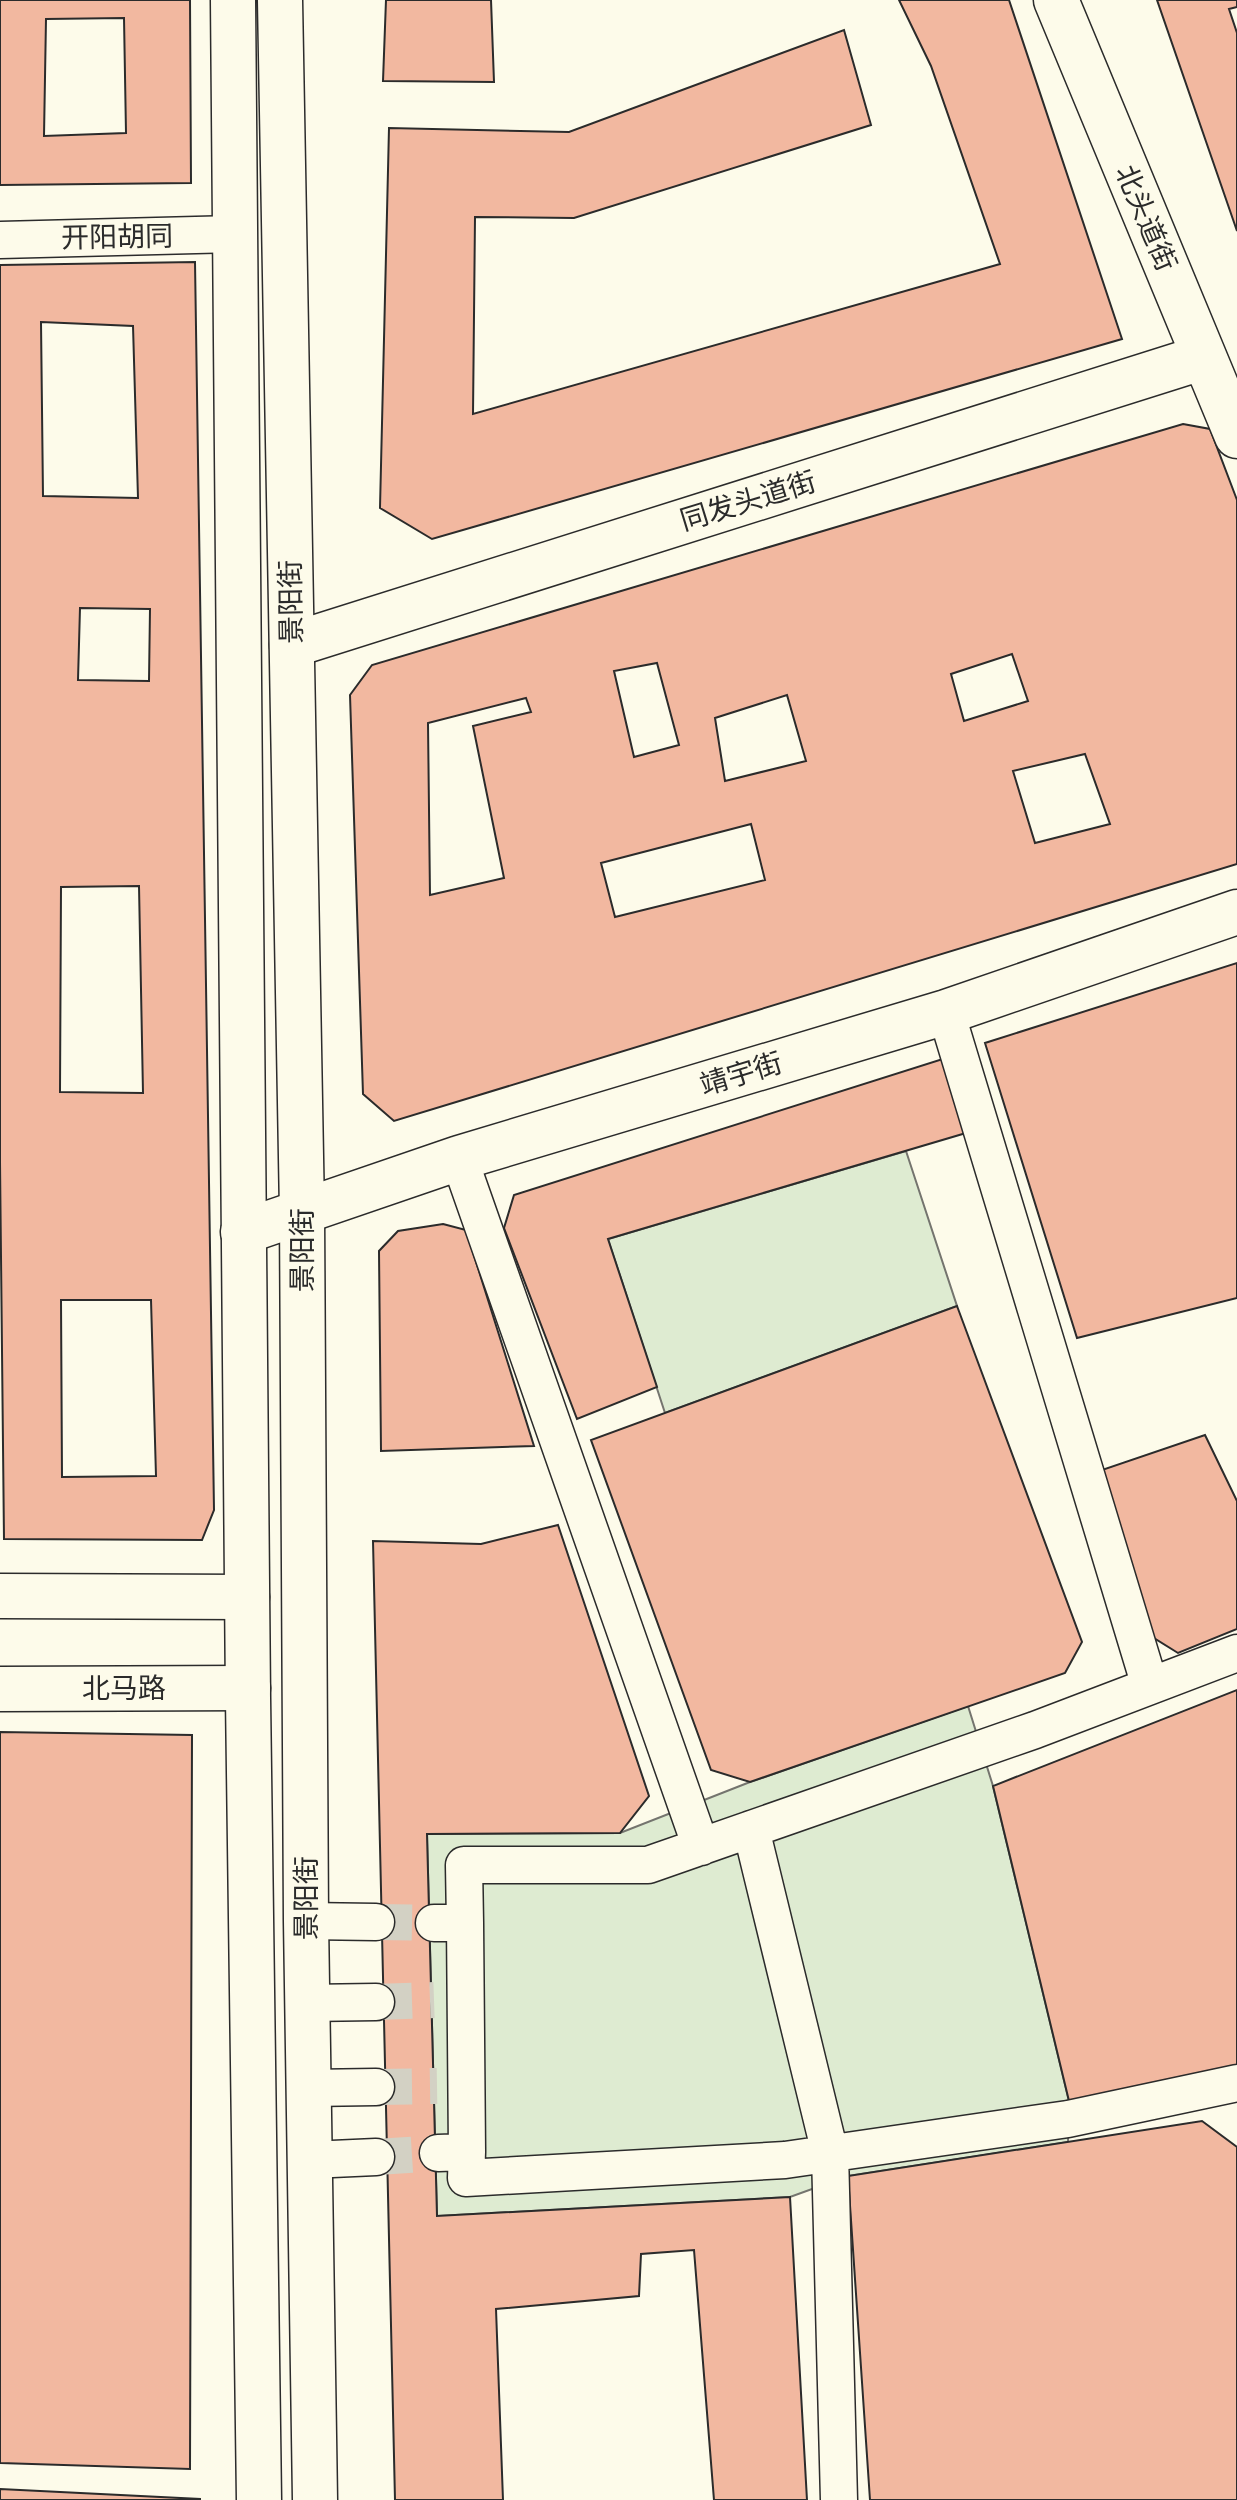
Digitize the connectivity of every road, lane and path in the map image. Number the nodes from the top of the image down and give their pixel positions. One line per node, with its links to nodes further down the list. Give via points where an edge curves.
1 (233, 0): 4 (main road, 景阳街)
2 (280, 0): 8 (main road, 景阳街)
3 (1056, 0): 6 (main road, 北头道街)
4 (235, 234): 5 (street, 开阳胡同); 13 (main road, 景阳街)
5 (0, 240)
6 (1204, 357): 7 (main road, 北头道街); 8 (main road, 同发头道街)
7 (1237, 436)
8 (292, 645): 12 (main road, 景阳街)
9 (1237, 912): 10 (main road, 靖宇街)
10 (946, 1012): 11 (main road, 靖宇街); 17 (street)
11 (459, 1158): 12 (main road, 靖宇街); 21 (street)
12 (302, 1212): 13 (main road, 靖宇街); 22 (main road, 景阳街)
13 (243, 1232): 15 (main road, 景阳街)
14 (0, 1596): 15 (main road)
15 (247, 1597): 18 (main road, 景阳街)
16 (1237, 1653): 17 (street)
17 (1150, 1686): 20 (street)
18 (248, 1688): 19 (main road, 北马路); 32 (main road, 景阳街)
19 (0, 1689)
20 (751, 1829): 21 (street); 29 (street)
21 (701, 1847): 29 (street, via 648,1865 464,1865 450,1923 452,2153 466,2178)
22 (306, 1921): 23 (street); 25 (main road, 景阳街)
23 (376, 1922)
24 (376, 2002): 25 (street)
25 (307, 2003): 28 (main road, 景阳街)
26 (1237, 2083): 29 (street, via 1068,2119)
27 (376, 2087): 28 (street)
28 (309, 2088): 31 (main road, 景阳街)
29 (830, 2153): 34 (street)
30 (376, 2157): 31 (street)
31 (310, 2160): 33 (main road, 景阳街)
32 (259, 2500)
33 (315, 2500)
34 (839, 2500)

